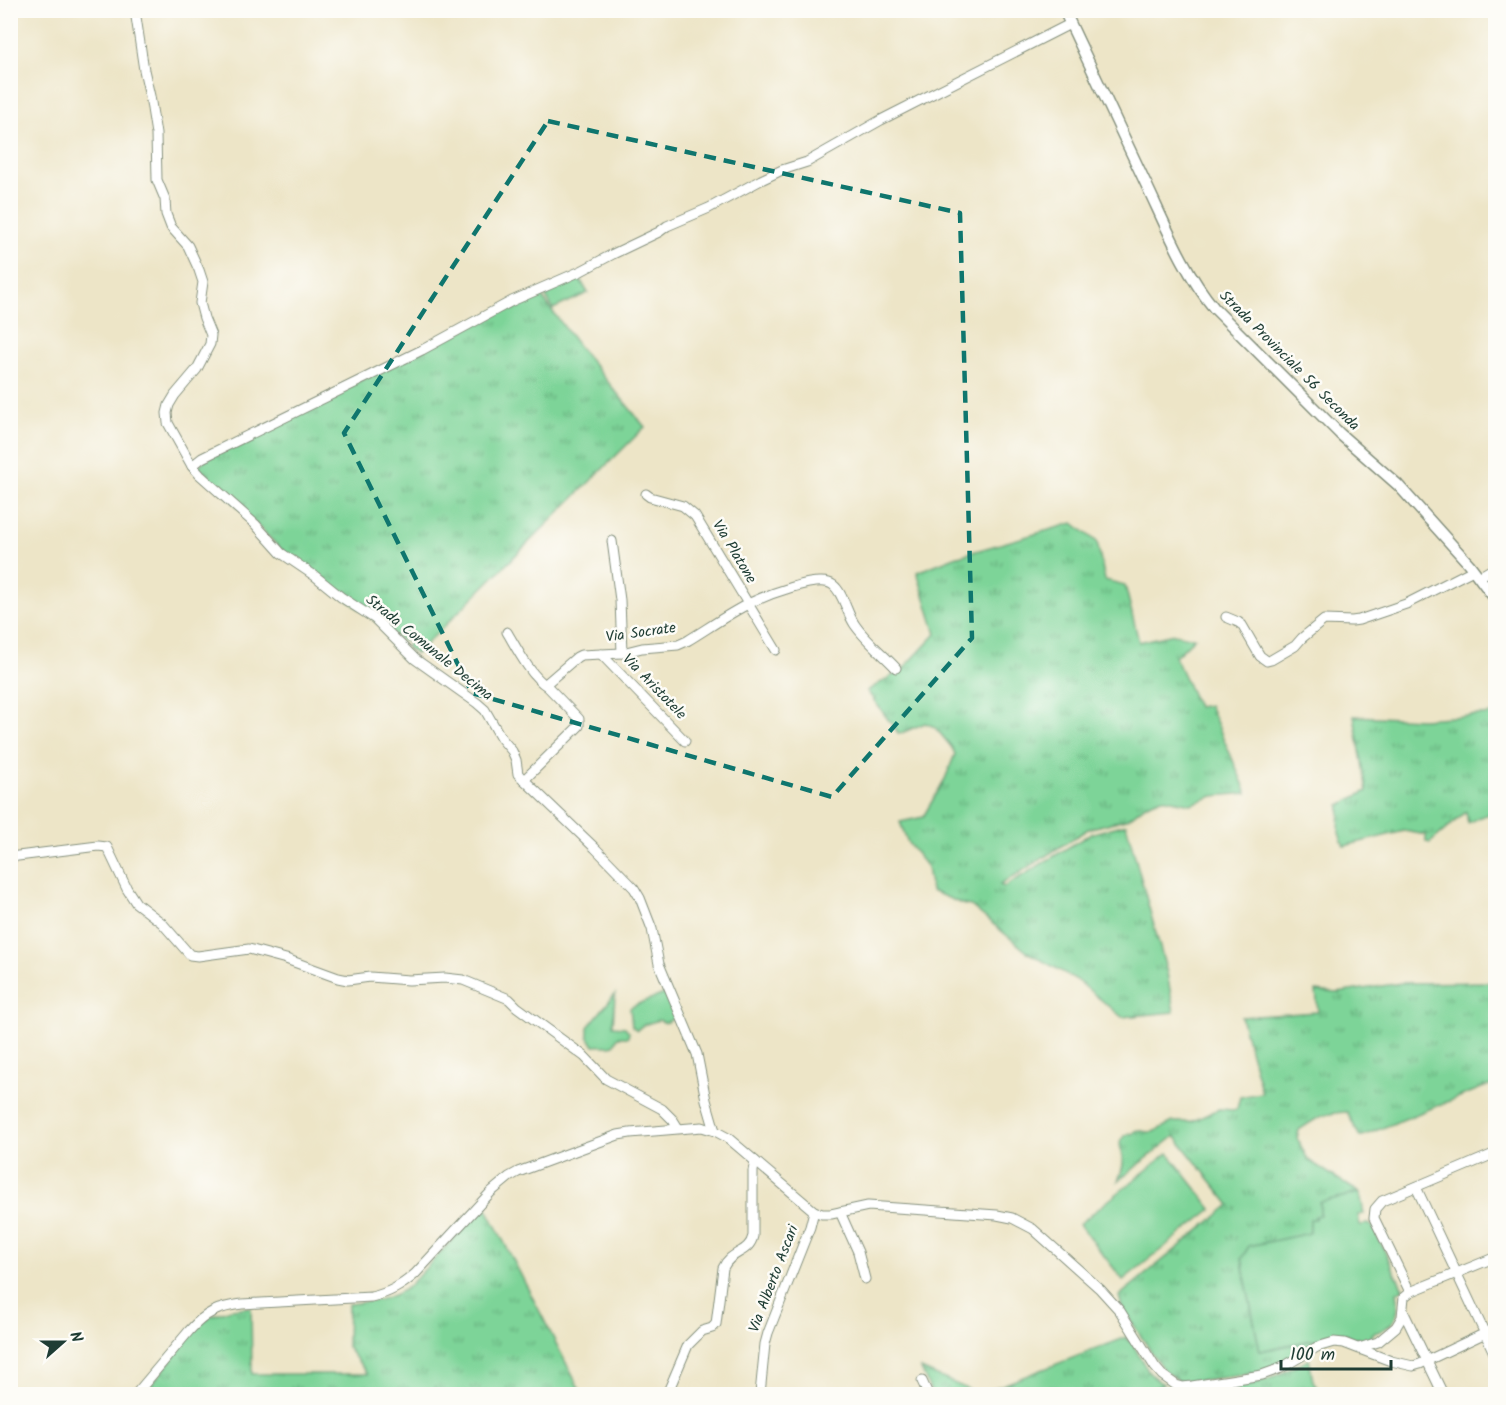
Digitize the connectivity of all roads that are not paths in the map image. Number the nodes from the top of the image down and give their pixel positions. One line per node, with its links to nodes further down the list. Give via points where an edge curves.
1 (132, 10): 4 (street, Strada Comunale Decima, via 150,96 157,180 171,227 188,246 199,270 203,282 200,303 211,335 197,369 167,413 168,423)
2 (1064, 10): 3 (street, Strada Provinciale 56 Seconda)
3 (1070, 24): 4 (street, via 807,162 782,170 581,271 512,301); 8 (street, Strada Provinciale 56 Seconda, via 1159,213 1202,294 1340,434 1398,485)
4 (192, 466): 19 (street, Strada Comunale Decima, via 281,553 375,619 415,659 485,710 512,752 518,774)
5 (646, 494): 10 (street, Via Platone, via 683,506 695,516)
6 (612, 541): 14 (street)
7 (1496, 567): 8 (street)
8 (1476, 574): 9 (street, Strada Provinciale 56 Seconda); 11 (street, via 1359,620 1324,620 1295,646 1271,660 1260,656 1242,625)
9 (1496, 600)
10 (748, 604): 13 (street, Via Platone); 14 (street, Via Socrate, via 678,645); 16 (street, Via Socrate, via 810,583 832,584 854,625)
11 (1226, 617)
12 (507, 632): 17 (street)
13 (776, 651)
14 (622, 652): 15 (street, Via Socrate)
15 (601, 654): 17 (street, Via Socrate, via 577,657); 18 (street, Via Aristotele)
16 (896, 668)
17 (547, 686): 19 (street, via 580,723)
18 (685, 741)
19 (524, 780): 22 (street, Strada Comunale Decima, via 596,848 640,898 652,929 658,964 697,1054)
20 (10, 857): 21 (street, via 107,847 136,903 162,923 190,955 249,949 348,980 445,978 480,986 508,999 584,1056 606,1079 662,1109)
21 (678, 1128): 22 (street); 39 (street, via 618,1135 508,1177 415,1274 385,1294 215,1309 189,1330)
22 (715, 1131): 24 (street)
23 (1496, 1154): 25 (street)
24 (755, 1161): 26 (street); 40 (street, via 752,1241 748,1248 726,1261 716,1324 702,1331 688,1346)
25 (1416, 1187): 29 (street); 31 (street, via 1382,1202 1374,1218)
26 (814, 1211): 27 (street); 41 (street, Via Alberto Ascari, via 768,1333)
27 (840, 1212): 30 (street, via 858,1251); 35 (street, via 868,1206 1012,1218 1033,1229 1111,1301 1155,1367 1183,1387 1262,1376 1334,1342)
28 (1496, 1257): 29 (street)
29 (1456, 1273): 31 (street); 34 (street)
30 (865, 1279)
31 (1410, 1292): 32 (street, via 1404,1297)
32 (1403, 1311): 35 (street, via 1396,1327 1378,1342); 37 (street)
33 (1496, 1328): 34 (street)
34 (1484, 1333): 36 (street); 37 (street)
35 (1359, 1348): 37 (street, via 1413,1366)
36 (1496, 1357)
37 (1427, 1361): 43 (street)
38 (922, 1381): 42 (street)
39 (136, 1395)
40 (667, 1395)
41 (760, 1395)
42 (928, 1395)
43 (1443, 1395)

